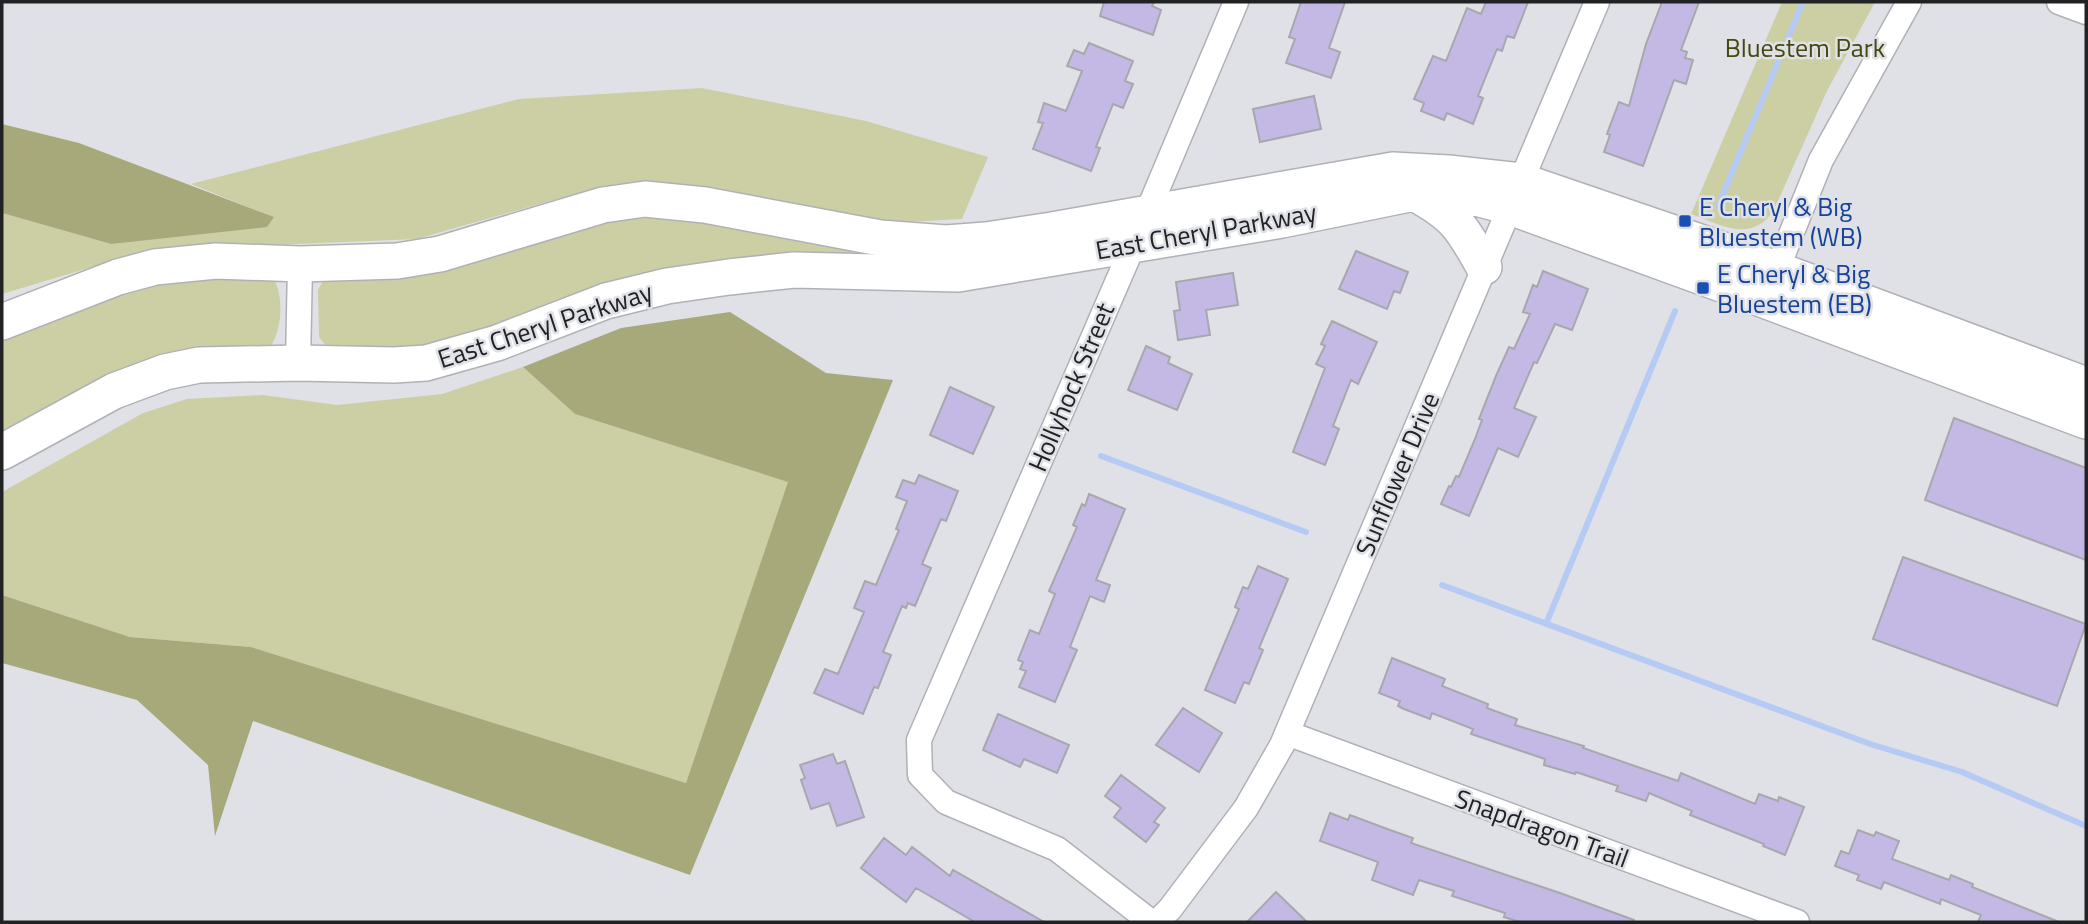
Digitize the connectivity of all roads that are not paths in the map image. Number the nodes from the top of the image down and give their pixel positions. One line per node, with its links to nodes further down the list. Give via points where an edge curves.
1 (1236, 2): 8 (street, Hollyhock Street)
2 (1597, 2): 7 (street, Sunflower Drive)
3 (1909, 2): 12 (street, via 1821,160)
4 (2059, 2): 5 (street)
5 (2086, 12)
6 (1414, 193): 7 (street, East Cheryl Parkway); 9 (street, East Cheryl Parkway); 11 (street, via 1443,208 1463,228)
7 (1516, 194): 8 (street, East Cheryl Parkway, via 1448,173 1393,170); 11 (street, Sunflower Drive); 12 (street, East Cheryl Parkway)
8 (1148, 211): 9 (street, Hollyhock Street); 10 (street, East Cheryl Parkway, via 946,243 880,238 676,200 645,199 603,205 440,254 397,261)
9 (1133, 244): 14 (street, East Cheryl Parkway, via 958,274 794,270 729,276 606,301 498,343 426,363); 19 (street, Hollyhock Street, via 919,740 920,775 946,802 1057,849)
10 (300, 264): 13 (street, East Cheryl Parkway, via 216,261 155,267); 14 (street)
11 (1484, 267): 18 (street, Sunflower Drive)
12 (1771, 286): 15 (street, East Cheryl Parkway); 16 (street, East Cheryl Parkway)
13 (2, 322)
14 (298, 363): 17 (street, East Cheryl Parkway, via 199,365 165,372 114,391)
15 (2086, 385)
16 (2086, 421)
17 (2, 452)
18 (1287, 733): 20 (street, Sunflower Drive, via 1246,808); 21 (street, Snapdragon Trail)
19 (1151, 922)
20 (1157, 922)
21 (1797, 922)

